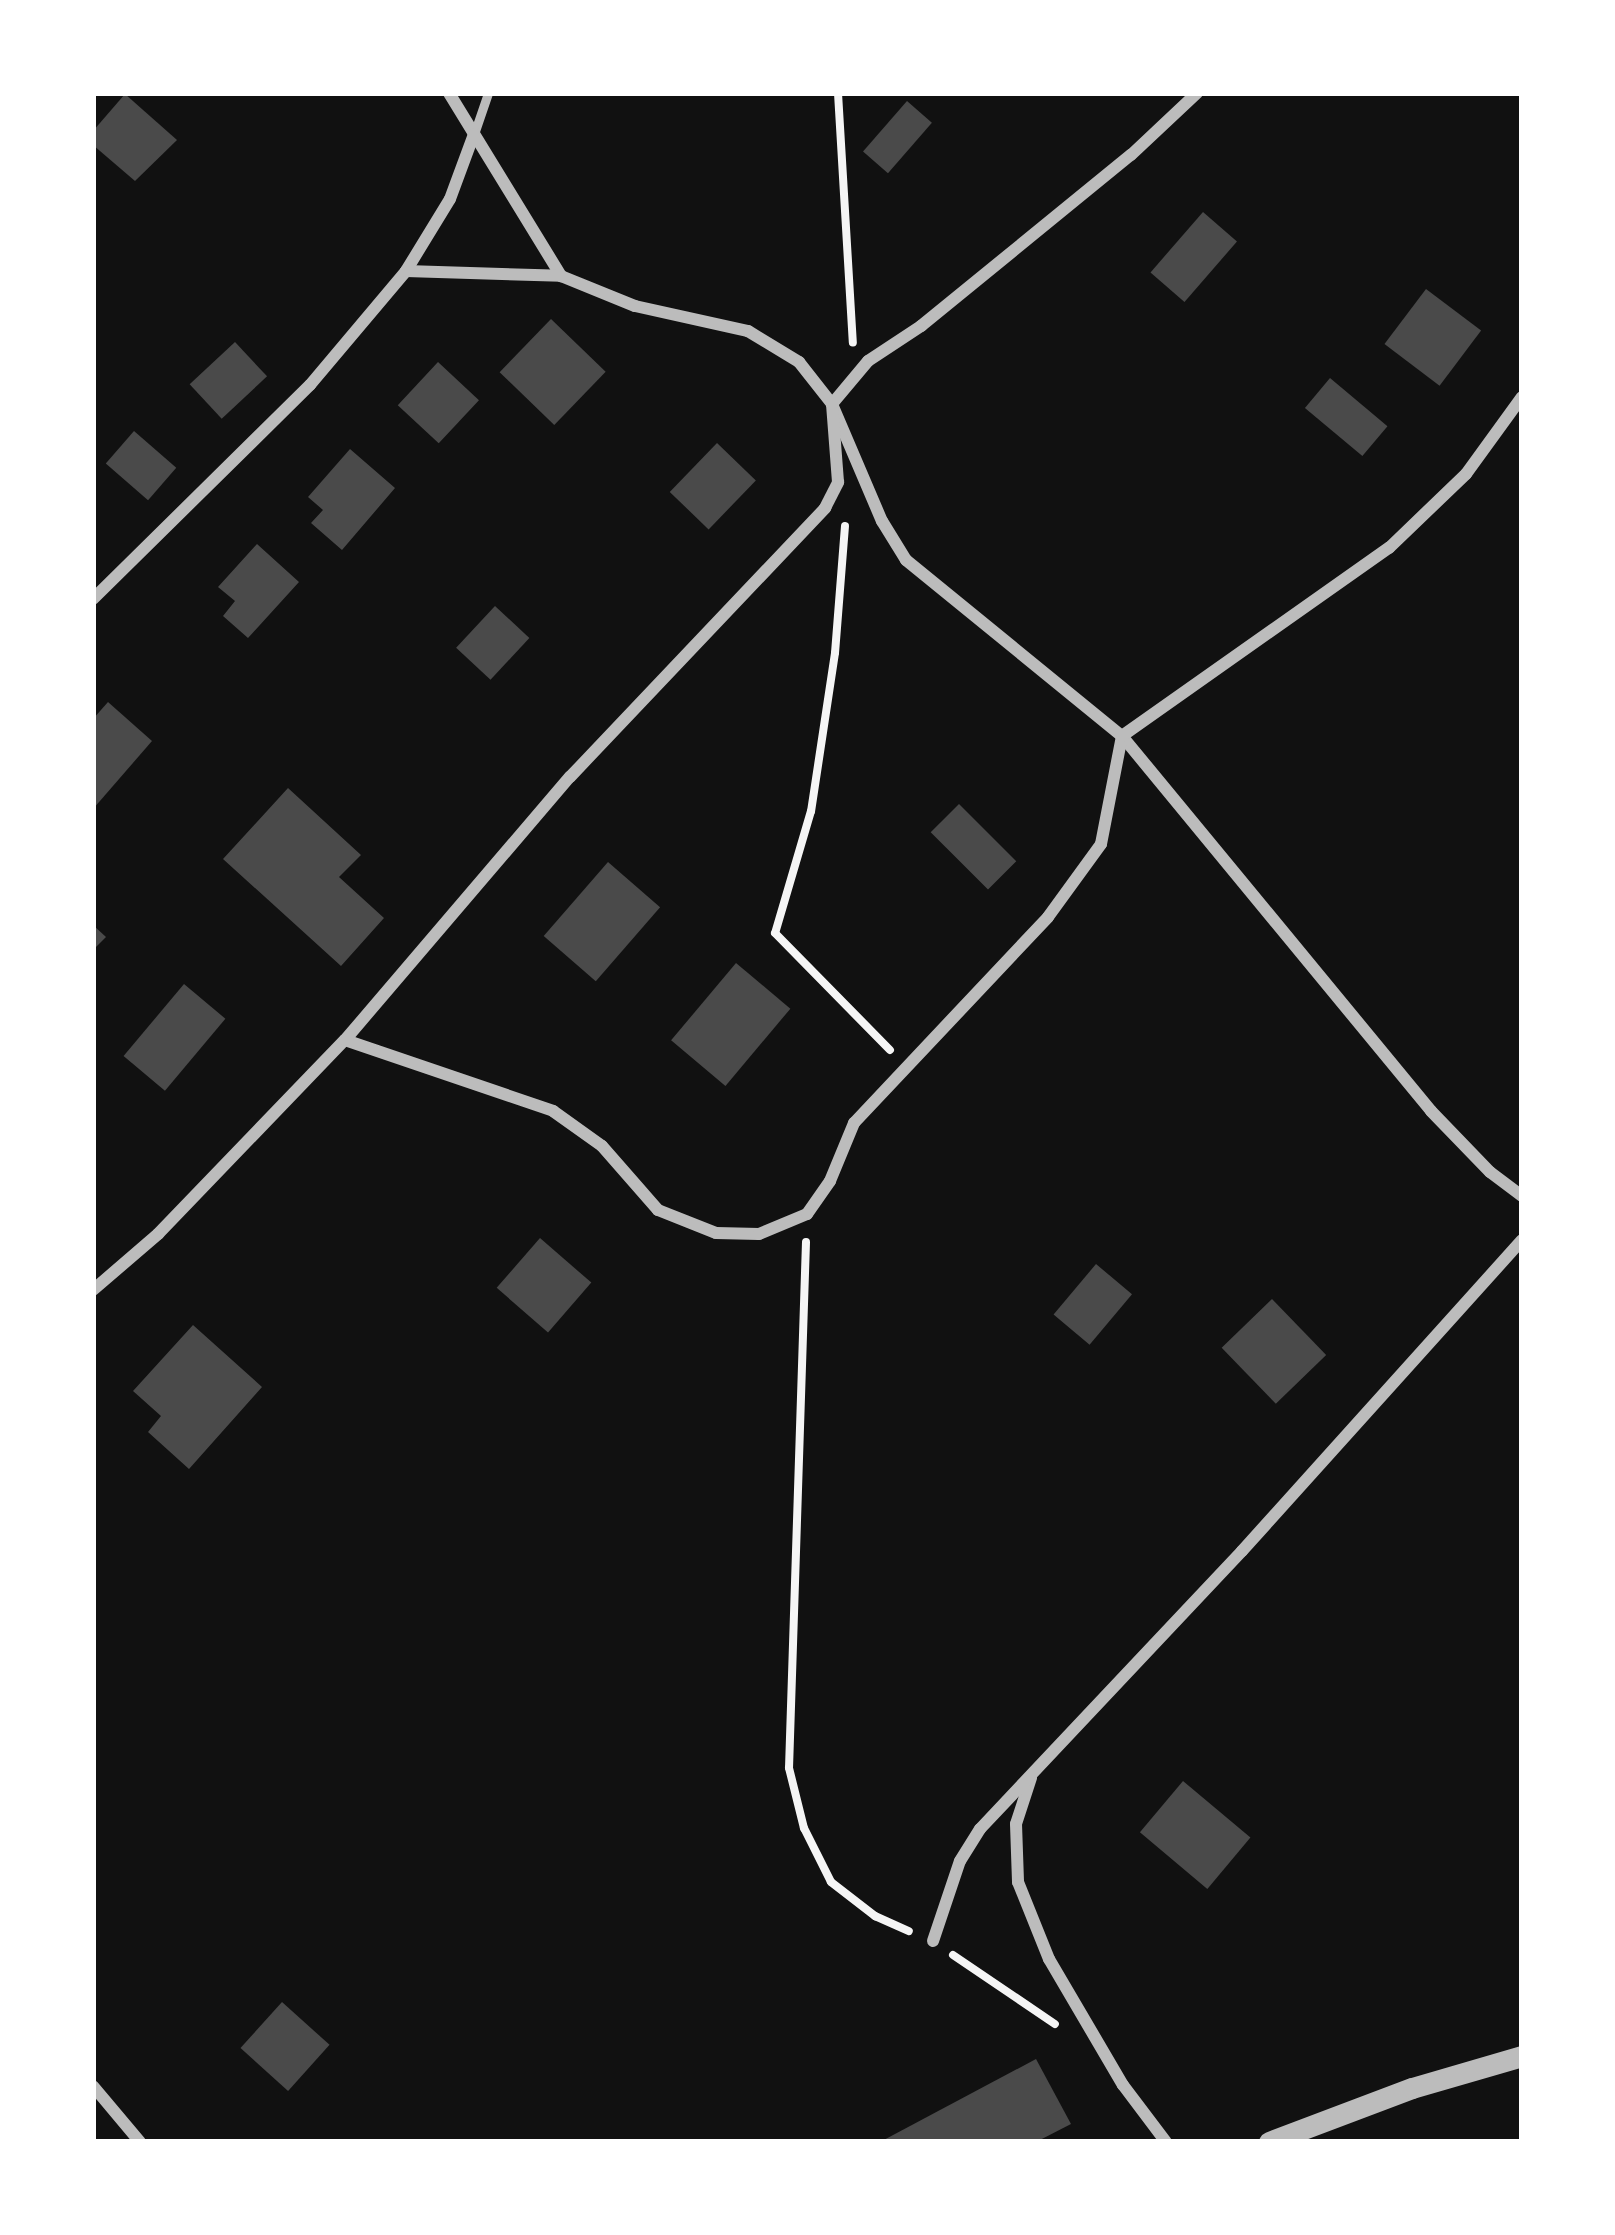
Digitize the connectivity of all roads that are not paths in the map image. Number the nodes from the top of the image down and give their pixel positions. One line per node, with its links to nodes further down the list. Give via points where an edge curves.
1 (449, 93): 4 (street)
2 (488, 93): 4 (lane)
3 (1197, 93): 8 (street, via 1131,155 868,361)
4 (474, 134): 5 (street, via 450,199); 6 (street)
5 (406, 271): 6 (street); 9 (street, via 310,386)
6 (561, 276): 8 (street, via 635,306 748,331 799,362)
7 (1522, 397): 10 (street, via 1466,474 1389,548)
8 (832, 404): 10 (street, via 906,560); 11 (street, via 838,482 825,508 570,777)
9 (93, 599)
10 (1122, 736): 11 (street, via 1101,844 1048,917 854,1124 807,1214 759,1234 716,1233 658,1210 602,1146 553,1112); 12 (street, via 1431,1111)
11 (345, 1040): 14 (street, via 158,1234)
12 (1522, 1196)
13 (1522, 1240): 15 (street)
14 (93, 1289)
15 (1034, 1772): 16 (street, via 959,1861); 20 (street, via 1016,1824 1018,1882 1049,1959)
16 (933, 1941)
17 (1522, 2056): 21 (street)
18 (93, 2086): 19 (street)
19 (140, 2142)
20 (1166, 2142)
21 (1269, 2142)

